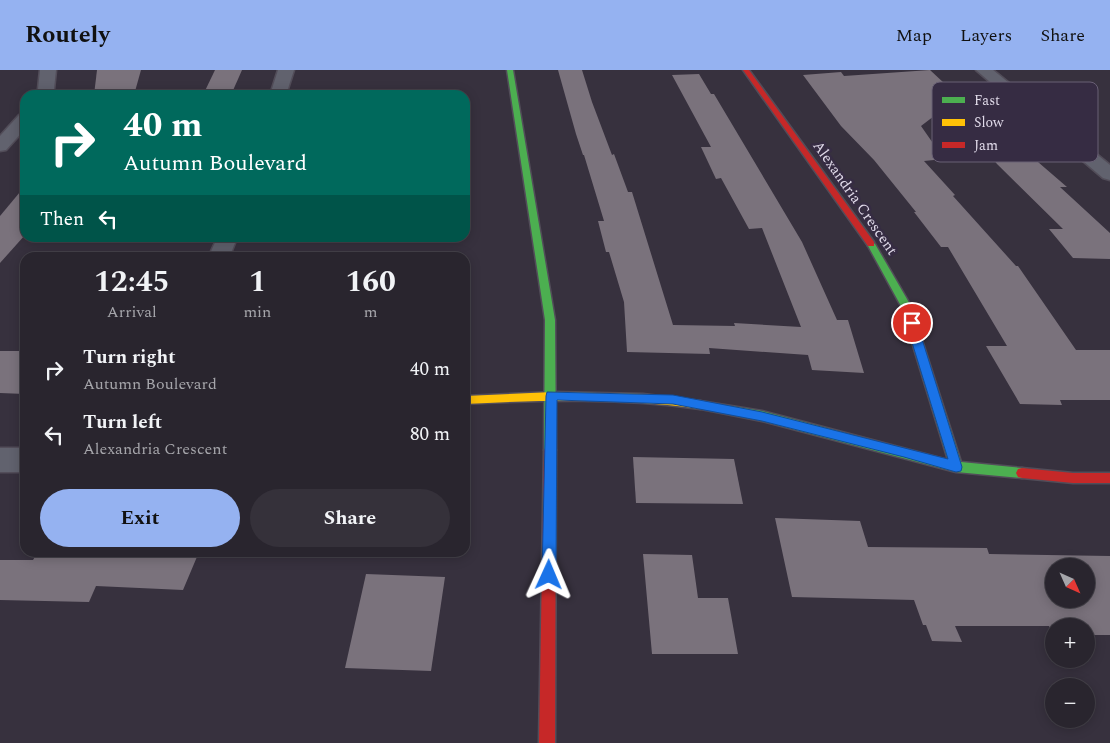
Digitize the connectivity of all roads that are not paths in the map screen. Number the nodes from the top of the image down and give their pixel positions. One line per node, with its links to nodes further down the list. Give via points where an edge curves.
1 (48, 70): 7 (street)
2 (286, 70): 8 (street)
3 (510, 70): 13 (street, via 550,320)
4 (746, 70): 17 (street, Alexandria Crescent, via 878,253 906,306)
5 (984, 70): 6 (street)
6 (999, 82)
7 (45, 90)
8 (280, 90)
9 (20, 124): 10 (street)
10 (0, 146)
11 (1095, 162): 12 (street)
12 (1110, 174)
13 (551, 396): 14 (street); 17 (street, via 673,400 762,416); 19 (street)
14 (470, 400)
15 (0, 460): 16 (street)
16 (20, 460)
17 (956, 467): 18 (street, via 1073,478)
18 (1110, 478)
19 (547, 743)

